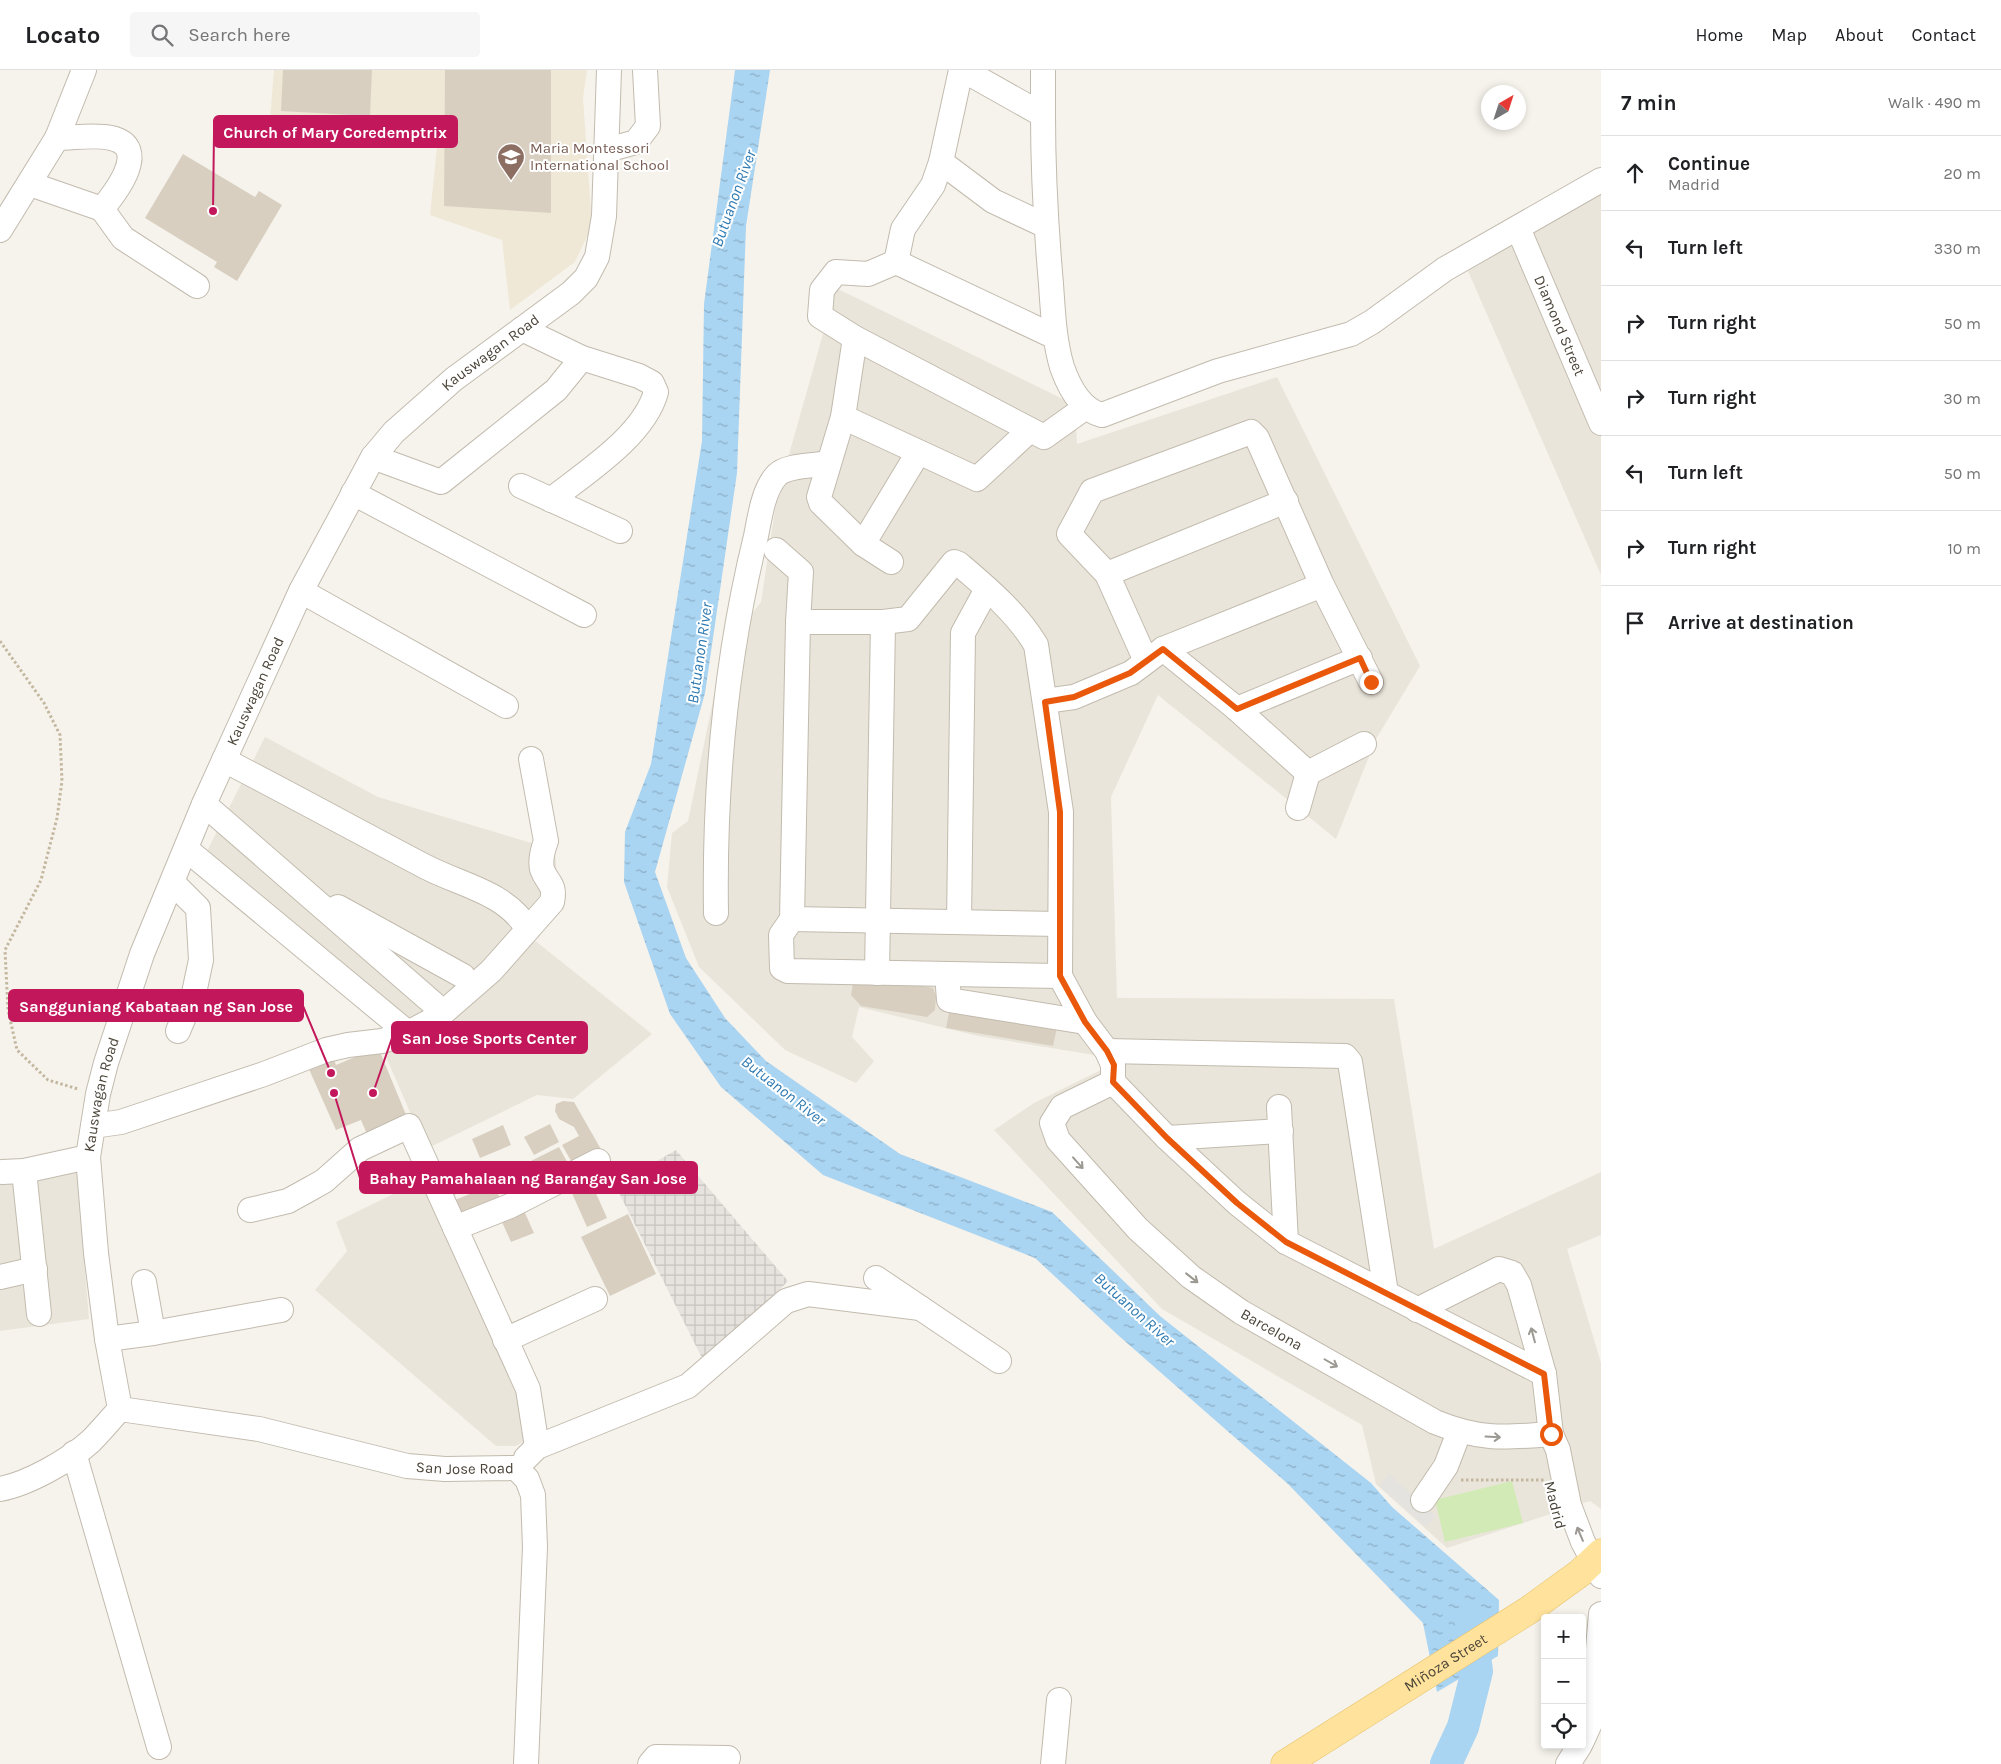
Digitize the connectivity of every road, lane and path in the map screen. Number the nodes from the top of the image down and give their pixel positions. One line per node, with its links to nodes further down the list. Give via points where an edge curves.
1 (84, 70): 7 (street)
2 (609, 70): 8 (street, Kauswagan Road)
3 (645, 70): 8 (street, via 648,126 636,142)
4 (962, 70): 6 (street); 9 (street)
5 (1043, 70): 6 (street)
6 (1043, 115): 13 (street)
7 (57, 138): 11 (street); 12 (street, via 113,138 127,148 130,164)
8 (606, 150): 18 (street, Kauswagan Road, via 604,216 598,258 586,278 571,293)
9 (941, 162): 13 (street, via 993,200); 16 (street, via 933,185 903,229)
10 (1601, 180): 14 (street)
11 (30, 184): 12 (street); 15 (street)
12 (102, 209): 17 (street, via 123,238)
13 (1046, 226): 19 (street)
14 (1518, 228): 22 (street, via 1445,269 1351,334 1218,371 1102,415); 24 (street, Diamond Street)
15 (0, 230)
16 (896, 262): 19 (street); 20 (street, via 868,274 836,272 822,290 820,316)
17 (197, 286)
18 (522, 329): 21 (street); 27 (street, Kauswagan Road, via 446,386 394,432)
19 (1055, 337): 22 (street, via 1062,368)
20 (855, 338): 23 (street); 25 (street)
21 (582, 358): 27 (street, via 556,390 441,482); 31 (street, via 639,376 652,383 656,392 652,408 635,432)
22 (1086, 407): 25 (street, via 1044,437)
23 (843, 417): 26 (street); 28 (street)
24 (1601, 423)
25 (1030, 430): 26 (street, via 978,479)
26 (918, 453): 34 (street)
27 (373, 457): 30 (street, Kauswagan Road)
28 (828, 463): 34 (street, via 819,497 821,503); 60 (street, via 783,470 776,476 765,499 751,554 725,722 715,845)
29 (520, 486): 31 (street)
30 (353, 493): 40 (street, Kauswagan Road); 41 (street)
31 (551, 500): 33 (street)
32 (1286, 501): 37 (street); 37 (street, via 1257,438 1251,432 1092,492 1068,534); 38 (street)
33 (620, 531)
34 (863, 544): 36 (street)
35 (776, 550): 42 (street, via 801,572)
36 (891, 562)
37 (1107, 574): 45 (street)
38 (1322, 585): 45 (street); 46 (street)
39 (987, 589): 43 (street, via 954,562 910,618); 48 (street, via 1026,627 1036,645); 63 (street, via 963,633)
40 (301, 591): 49 (street); 53 (street, Kauswagan Road)
41 (584, 615)
42 (798, 622): 43 (street); 61 (street)
43 (883, 622): 62 (street)
44 (0, 640): 78 (path, via 44,703 60,735 62,781 57,818 41,880 5,950 8,1010 17,1050 48,1080)
45 (1155, 655): 48 (street, via 1130,673 1074,697); 50 (street)
46 (1360, 658): 47 (street); 50 (street)
47 (1371, 682)
48 (1045, 702): 64 (street, via 1060,812)
49 (506, 706)
50 (1237, 709): 54 (street)
51 (1364, 744): 54 (street)
52 (531, 759): 65 (street, via 546,841 542,868 554,888 552,902)
53 (224, 760): 55 (street, Kauswagan Road); 65 (street, via 428,868 486,892 518,914)
54 (1308, 773): 56 (street)
55 (204, 804): 57 (street, Kauswagan Road); 59 (street)
56 (1298, 808)
57 (186, 849): 58 (street, Kauswagan Road); 75 (street)
58 (173, 883): 74 (street, via 198,908 201,960 194,993); 78 (street, Kauswagan Road, via 142,954)
59 (297, 884): 66 (street); 71 (street)
60 (716, 913)
61 (792, 919): 62 (street); 67 (street, via 781,935 782,968 788,971)
62 (879, 920): 63 (street); 67 (street)
63 (959, 922): 64 (street)
64 (1060, 924): 70 (street)
65 (528, 929): 75 (street, via 478,983 438,1017)
66 (428, 957): 69 (street); 71 (street)
67 (877, 973): 68 (street)
68 (947, 974): 70 (street); 73 (street, via 949,1000)
69 (464, 976)
70 (1060, 976): 73 (street)
71 (407, 980): 72 (street)
72 (434, 1004)
73 (1085, 1022): 76 (street)
74 (178, 1030)
75 (408, 1033): 80 (street, via 382,1041 326,1050 121,1122)
76 (1107, 1051): 77 (street, via 1114,1065); 92 (street, via 1345,1056 1350,1062)
77 (1113, 1082): 82 (street); 104 (street, Barcelona, one-way to 104, via 1062,1107 1052,1123 1058,1140 1138,1229 1191,1278 1241,1312 1402,1404)
78 (98, 1094): 80 (street, Kauswagan Road)
79 (1279, 1107): 81 (street)
80 (93, 1126): 83 (street, Kauswagan Road)
81 (1281, 1131): 82 (street); 87 (street)
82 (1167, 1138): 87 (street, via 1237,1203)
83 (88, 1157): 88 (street, via 13,1172); 99 (street, Kauswagan Road)
84 (598, 1161): 86 (street, via 510,1206)
85 (250, 1210): 86 (street, via 288,1200 308,1190 324,1181 360,1149 409,1126)
86 (455, 1228): 100 (street)
87 (1286, 1242): 92 (street)
88 (35, 1269): 89 (street); 97 (street)
89 (0, 1277)
90 (876, 1278): 94 (street)
91 (144, 1282): 98 (street)
92 (1386, 1292): 96 (street)
93 (595, 1299): 100 (street)
94 (920, 1308): 101 (street); 106 (street, via 808,1294 786,1301 688,1386)
95 (281, 1310): 98 (street)
96 (1417, 1310): 102 (street); 102 (street, Madrid, one-way to 96, via 1519,1285 1512,1273 1499,1269)
97 (39, 1314)
98 (153, 1333): 99 (street)
99 (107, 1339): 103 (street, Kauswagan Road)
100 (505, 1340): 106 (street, via 528,1389)
101 (999, 1361)
102 (1544, 1374): 105 (street, Madrid)
103 (120, 1409): 107 (street, via 91,1441); 108 (street, San Jose Road, via 259,1429 407,1466)
104 (1459, 1432): 105 (street, Barcelona, one-way to 105, via 1499,1438); 110 (street)
105 (1551, 1434): 109 (street, Madrid, via 1545,1454); 113 (street, Madrid, one-way to 105, via 1574,1518 1558,1450)
106 (537, 1447): 108 (street)
107 (74, 1453): 111 (street, via 17,1486); 117 (street)
108 (516, 1468): 120 (street, San Jose Road, via 526,1479 533,1495)
109 (1548, 1479): 110 (path); 113 (street, Madrid, via 1561,1531)
110 (1438, 1481): 112 (street)
111 (0, 1489)
112 (1423, 1500)
113 (1594, 1566): 123 (main road, Miñoza Street)
114 (1601, 1614): 116 (street, via 1592,1719)
115 (1059, 1700): 122 (street)
116 (1586, 1732)
117 (159, 1747)
118 (1577, 1749): 124 (street)
119 (728, 1758): 121 (street, via 656,1757)
120 (526, 1764)
121 (650, 1764)
122 (1053, 1764)
123 (1285, 1764)
124 (1568, 1764)

